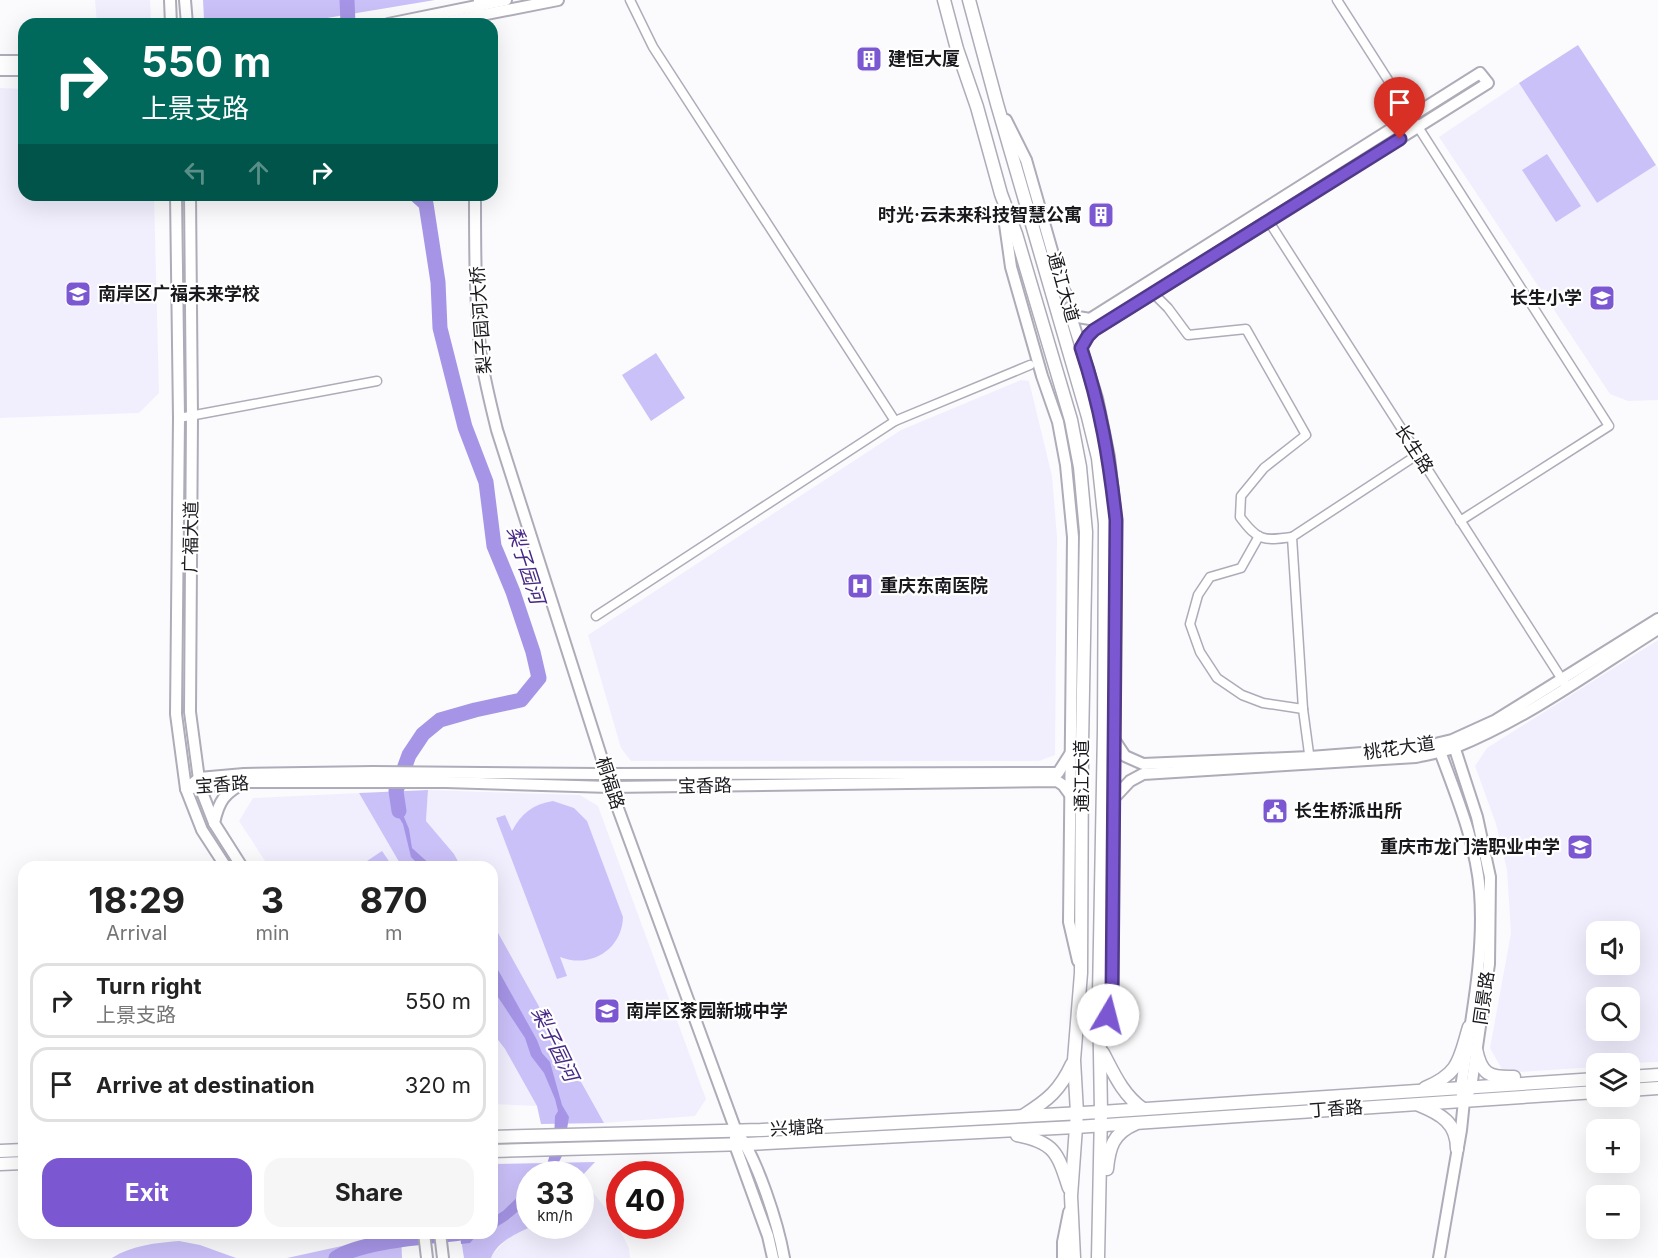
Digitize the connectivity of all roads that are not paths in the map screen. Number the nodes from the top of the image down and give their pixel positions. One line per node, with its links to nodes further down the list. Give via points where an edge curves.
1 (170, 0): 10 (street)
2 (185, 0): 11 (street)
3 (506, 0): 9 (street)
4 (558, 0): 9 (street)
5 (630, 0): 42 (street, via 653,47)
6 (944, 0): 15 (main road, 通江大道)
7 (969, 0): 14 (main road, 通江大道)
8 (1337, 0): 21 (street)
9 (482, 9): 12 (street); 13 (street)
10 (171, 18)
11 (186, 18)
12 (427, 18)
13 (454, 18)
14 (979, 40): 15 (main road, via 974,34 965,33); 20 (main road, 通江大道)
15 (957, 49): 23 (main road, 通江大道)
16 (0, 61): 17 (street)
17 (18, 61)
18 (0, 70): 19 (street)
19 (18, 70)
20 (997, 104): 29 (main road, 通江大道); 31 (street, 通江大道, via 1026,160)
21 (1411, 116): 22 (street); 22 (street, via 1480,73 1488,83); 27 (street)
22 (1418, 127): 28 (street); 45 (street, via 1609,426)
23 (1001, 194): 35 (street, 通江大道, via 1011,267); 72 (main road, 通江大道, via 1071,420 1080,467 1086,532)
24 (176, 201): 41 (street, 广福大道)
25 (190, 201): 40 (street, 广福大道)
26 (475, 201): 43 (street, 梨子园河大桥, via 478,324)
27 (1262, 211): 28 (street, 长生路); 30 (street)
28 (1269, 221): 32 (street); 44 (street, 长生路)
29 (1045, 266): 31 (main road); 75 (main road, 通江大道, via 1098,458 1105,524)
30 (1144, 285): 32 (street); 34 (street)
31 (1065, 293): 33 (street, 通江大道)
32 (1153, 294): 34 (street); 46 (street, via 1188,335 1246,329 1306,435 1264,468 1241,496 1240,517)
33 (1069, 308): 34 (street); 36 (street, 通江大道)
34 (1092, 325): 36 (street)
35 (1033, 344): 37 (street); 38 (street, 通江大道)
36 (1081, 348): 53 (street, 通江大道, via 1097,398 1116,520)
37 (1030, 366): 38 (street); 42 (street)
38 (1042, 376): 56 (street, 通江大道, via 1060,433 1073,537)
39 (377, 381): 40 (street)
40 (192, 416): 41 (street); 64 (street, 广福大道, via 189,712)
41 (179, 418): 66 (street, 广福大道, via 176,714)
42 (895, 421): 48 (street)
43 (497, 430): 59 (street, 桐福路)
44 (1417, 454): 45 (street, 长生路); 47 (street)
45 (1460, 521): 51 (street, 长生路)
46 (1259, 536): 47 (street, via 1267,540); 52 (street, via 1241,568 1210,577 1198,596 1190,624 1200,652 1217,678 1263,703)
47 (1292, 537): 52 (street)
48 (596, 616)
49 (1658, 619): 51 (street, 桃花大道)
50 (1658, 629): 51 (street, 桃花大道)
51 (1565, 683): 54 (street, 桃花大道)
52 (1303, 709): 57 (street)
53 (1115, 741): 58 (street, via 1125,756); 68 (street, 通江大道)
54 (1453, 743): 55 (street, 桃花大道); 74 (street, 同景路, via 1477,817 1490,877 1488,964)
55 (1438, 747): 57 (street, 桃花大道); 73 (street, via 1468,832 1480,891 1480,947)
56 (1072, 751): 62 (street); 67 (street, 通江大道)
57 (1310, 761): 58 (street, 桃花大道)
58 (1143, 769): 68 (street)
59 (606, 774): 61 (street, 宝香路); 62 (street, 宝香路); 65 (street, 桐福路)
60 (374, 777): 61 (street, 宝香路); 63 (street, 宝香路); 64 (street, 宝香路, via 244,774)
61 (447, 777): 65 (street, 宝香路)
62 (1057, 777): 65 (street, 宝香路); 67 (street)
63 (245, 782): 64 (street, 宝香路); 69 (street, via 223,798)
64 (199, 783): 66 (street, 宝香路); 69 (street, 广福大道)
65 (610, 787): 91 (street, 桐福路)
66 (186, 789): 70 (street, 广福大道, via 202,830)
67 (1071, 796): 72 (street, 通江大道, via 1069,922)
68 (1114, 798): 75 (street, 通江大道, via 1112,998)
69 (214, 823): 71 (street, 广福大道)
70 (222, 861)
71 (238, 861)
72 (1081, 972): 76 (main road, 通江大道)
73 (1469, 1027): 83 (street); 85 (main road, via 1458,1063)
74 (1476, 1049): 80 (main road, via 1480,1064 1492,1076); 83 (street, 同景路)
75 (1101, 1050): 87 (main road); 89 (main road, 通江大道)
76 (1074, 1060): 86 (main road, 通江大道); 88 (main road, via 1054,1094)
77 (1658, 1075): 78 (main road)
78 (1640, 1076)
79 (1586, 1080): 80 (main road, 丁香路)
80 (1548, 1082): 83 (main road, 丁香路)
81 (1658, 1088): 82 (main road)
82 (1640, 1089)
83 (1465, 1092): 84 (main road, 丁香路); 85 (main road, 丁香路); 95 (street, 同景路)
84 (1586, 1092)
85 (1416, 1098): 87 (main road, 丁香路); 95 (main road, via 1448,1121 1457,1136)
86 (1077, 1113): 88 (main road, 兴塘路); 89 (main road, 兴塘路); 90 (main road, 通江大道)
87 (1142, 1115): 89 (main road, 丁香路); 102 (main road, via 1123,1129 1109,1149 1106,1193)
88 (1024, 1116): 91 (main road, 兴塘路)
89 (1101, 1118): 90 (main road, 丁香路); 102 (main road, 通江大道)
90 (1076, 1127): 92 (main road, 兴塘路); 101 (main road, 通江大道)
91 (736, 1131): 93 (main road, 兴塘路); 94 (street, 桐福路)
92 (998, 1131): 94 (main road, 兴塘路); 101 (main road, via 1044,1143 1059,1161)
93 (498, 1137)
94 (741, 1144): 98 (main road, 兴塘路); 107 (street, 桐福路); 108 (street, 桐福路, via 779,1233)
95 (1457, 1149): 112 (street, 同景路)
96 (0, 1150): 97 (main road)
97 (18, 1150)
98 (498, 1151)
99 (18, 1163): 100 (main road)
100 (0, 1164)
101 (1071, 1197): 109 (street, 通江大道); 110 (main road, 通江大道)
102 (1099, 1221): 111 (main road, 通江大道)
103 (425, 1239): 105 (street)
104 (441, 1239): 106 (street)
105 (427, 1258)
106 (443, 1258)
107 (773, 1258)
108 (784, 1258)
109 (1063, 1258)
110 (1074, 1258)
111 (1098, 1258)
112 (1439, 1258)

